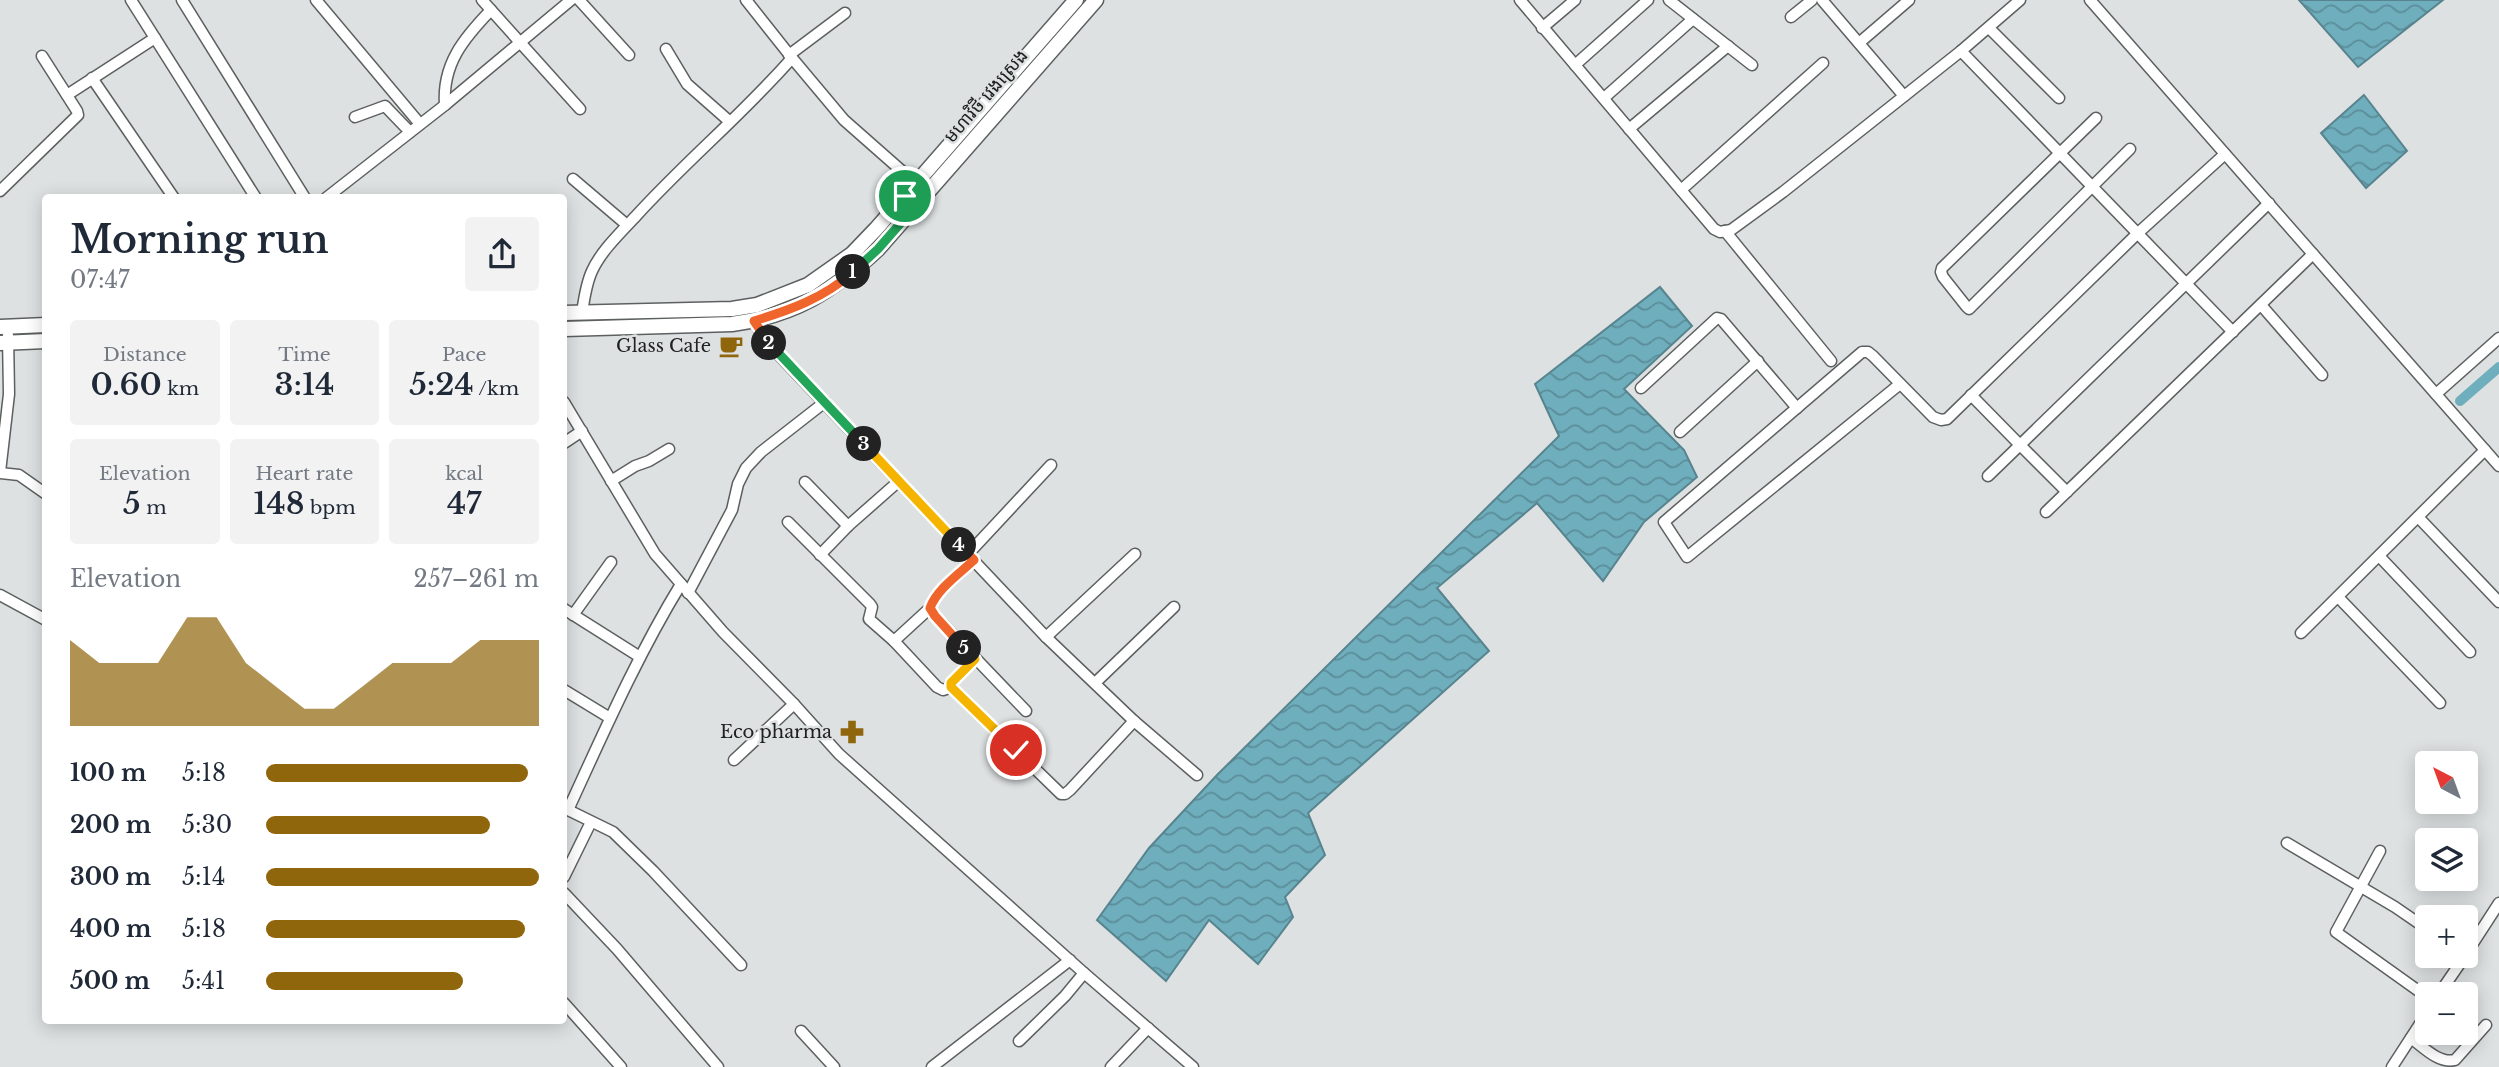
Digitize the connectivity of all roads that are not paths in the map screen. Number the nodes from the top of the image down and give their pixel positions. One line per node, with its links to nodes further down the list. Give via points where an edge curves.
1 (131, 0): 25 (street)
2 (183, 0): 60 (street)
3 (316, 0): 47 (street)
4 (482, 0): 19 (street)
5 (571, 0): 27 (street)
6 (579, 0): 31 (street)
7 (746, 0): 33 (street)
8 (1076, 0): 55 (main road, មហាវិថី វេងស្រេង)
9 (1096, 0): 55 (main road, មហាវិថី វេងស្រេង)
10 (1520, 0): 23 (street)
11 (1575, 0): 23 (street)
12 (1648, 0): 35 (street)
13 (1669, 0): 22 (street)
14 (1812, 0): 21 (street)
15 (1822, 0): 26 (street)
16 (1909, 0): 26 (street)
17 (2020, 0): 24 (street)
18 (2090, 0): 52 (street)
19 (491, 10): 27 (street); 42 (street, via 456,52 444,86)
20 (845, 13): 33 (street)
21 (1791, 17)
22 (1693, 19): 28 (street); 40 (street)
23 (1542, 27): 35 (street)
24 (1989, 28): 30 (street); 41 (street)
25 (155, 38): 37 (street); 59 (street)
26 (1859, 43): 39 (street)
27 (521, 44): 42 (street); 43 (street)
28 (1728, 46): 36 (street); 48 (street)
29 (666, 49): 46 (street, via 687,84)
30 (1961, 51): 39 (street); 51 (street)
31 (629, 55)
32 (42, 56): 38 (street)
33 (790, 57): 46 (street); 55 (street, via 845,120)
34 (1823, 63): 56 (street)
35 (1575, 65): 40 (street)
36 (1752, 65)
37 (92, 78): 38 (street); 58 (street)
38 (67, 95): 57 (street, via 78,115)
39 (1904, 96): 64 (street, via 1783,192)
40 (1604, 98): 48 (street)
41 (2059, 98)
42 (445, 105): 47 (street)
43 (580, 109)
44 (355, 117): 49 (street, via 385,106)
45 (2096, 118): 51 (street)
46 (729, 121): 63 (street)
47 (420, 124): 49 (street)
48 (1629, 129): 56 (street)
49 (410, 132): 61 (street)
50 (2130, 149): 54 (street)
51 (2061, 152): 54 (street); 54 (street, via 1942,268 1942,277 1966,306 1969,309)
52 (2225, 154): 62 (street); 65 (street)
53 (573, 179): 63 (street)
54 (2092, 185): 65 (street)
55 (921, 189): 70 (main road, មហាវិថី វេងស្រេង, via 852,254 808,285 781,297 732,309); 71 (main road, មហាវិថី វេងស្រេង, via 878,249 843,280 816,298)
56 (1681, 190): 64 (street, via 1714,229)
57 (0, 191)
58 (171, 194)
59 (253, 194)
60 (303, 194)
61 (331, 194)
62 (2269, 203): 66 (street); 67 (street)
63 (627, 225): 70 (street, via 593,269)
64 (1725, 231): 79 (street)
65 (2138, 233): 67 (street); 85 (street)
66 (2314, 254): 68 (street); 84 (street)
67 (2186, 282): 75 (street); 92 (street)
68 (2261, 305): 75 (street); 81 (street)
69 (567, 313): 70 (main road, មហាវិថី វេងស្រេង)
70 (582, 313)
71 (754, 321): 74 (main road, មហាវិថី វេងស្រេង); 86 (street, via 780,356)
72 (4, 326): 73 (main road); 78 (street)
73 (42, 326)
74 (567, 329)
75 (2233, 332): 103 (street)
76 (2499, 338): 84 (street)
77 (42, 341): 78 (main road)
78 (4, 342): 97 (street, via 9,394)
79 (1831, 360)
80 (1758, 362): 83 (street, via 1717,318); 87 (street); 90 (street)
81 (2322, 376)
82 (1900, 384): 85 (street, via 1941,420); 87 (street, via 1873,356 1862,352); 87 (street, via 1687,557 1664,522)
83 (1642, 388)
84 (2436, 394): 94 (street)
85 (1971, 395): 92 (street)
86 (825, 402): 100 (street); 113 (street, via 747,468 732,510)
87 (1797, 408)
88 (567, 414): 89 (street)
89 (582, 431): 91 (street); 99 (street)
90 (1680, 432)
91 (567, 441)
92 (2020, 445): 98 (street); 103 (street)
93 (669, 449): 99 (street)
94 (2485, 450): 96 (street); 105 (street)
95 (1051, 465): 111 (street)
96 (2499, 466)
97 (0, 472): 102 (street, via 19,475)
98 (1988, 476)
99 (611, 481): 113 (street, via 655,554)
100 (899, 481): 107 (street); 111 (street)
101 (805, 482): 107 (street)
102 (42, 491)
103 (2067, 492): 104 (street)
104 (2046, 512)
105 (2418, 517): 110 (street); 116 (street)
106 (788, 523): 109 (street)
107 (848, 526): 109 (street)
108 (1135, 554): 122 (street)
109 (820, 555): 123 (street, via 870,604 870,619)
110 (2379, 556): 115 (street); 124 (street)
111 (971, 557): 118 (street); 122 (street)
112 (611, 562): 119 (street)
113 (685, 589): 125 (street); 131 (street)
114 (0, 595): 120 (street)
115 (2338, 597): 121 (street); 130 (street)
116 (2499, 602)
117 (1174, 607): 127 (street)
118 (930, 608): 123 (street); 126 (street)
119 (568, 612): 125 (street)
120 (42, 618)
121 (2301, 633)
122 (1046, 637): 127 (street)
123 (894, 641): 128 (street, via 937,687)
124 (2470, 652)
125 (640, 657): 133 (street)
126 (975, 659): 128 (street); 132 (street)
127 (1095, 683): 134 (street)
128 (951, 687): 134 (street, via 1065,794)
129 (567, 692): 133 (street)
130 (2440, 703)
131 (794, 704): 135 (street); 148 (street, via 863,778)
132 (1026, 711)
133 (610, 718): 137 (street)
134 (1134, 721): 136 (street)
135 (734, 760)
136 (1197, 775)
137 (567, 807)
138 (567, 810): 139 (street)
139 (591, 822): 142 (street); 149 (street, via 612,832 653,871)
140 (2287, 843): 143 (street)
141 (2380, 851): 143 (street)
142 (567, 871)
143 (2360, 886): 146 (street); 151 (street, via 2336,932)
144 (567, 896): 160 (street)
145 (2499, 903): 147 (street)
146 (2415, 921)
147 (2478, 934)
148 (1070, 960): 150 (street); 162 (street)
149 (741, 965)
150 (1084, 974): 154 (street); 158 (street)
151 (2415, 988)
152 (567, 1006): 159 (street)
153 (2486, 1025): 157 (street, via 2450,1062)
154 (1148, 1028): 163 (street); 164 (street)
155 (801, 1031): 161 (street)
156 (2415, 1031): 157 (street)
157 (2410, 1038): 165 (street)
158 (1019, 1041)
159 (621, 1067)
160 (718, 1067)
161 (834, 1067)
162 (932, 1067)
163 (1111, 1067)
164 (1193, 1067)
165 (2392, 1067)

